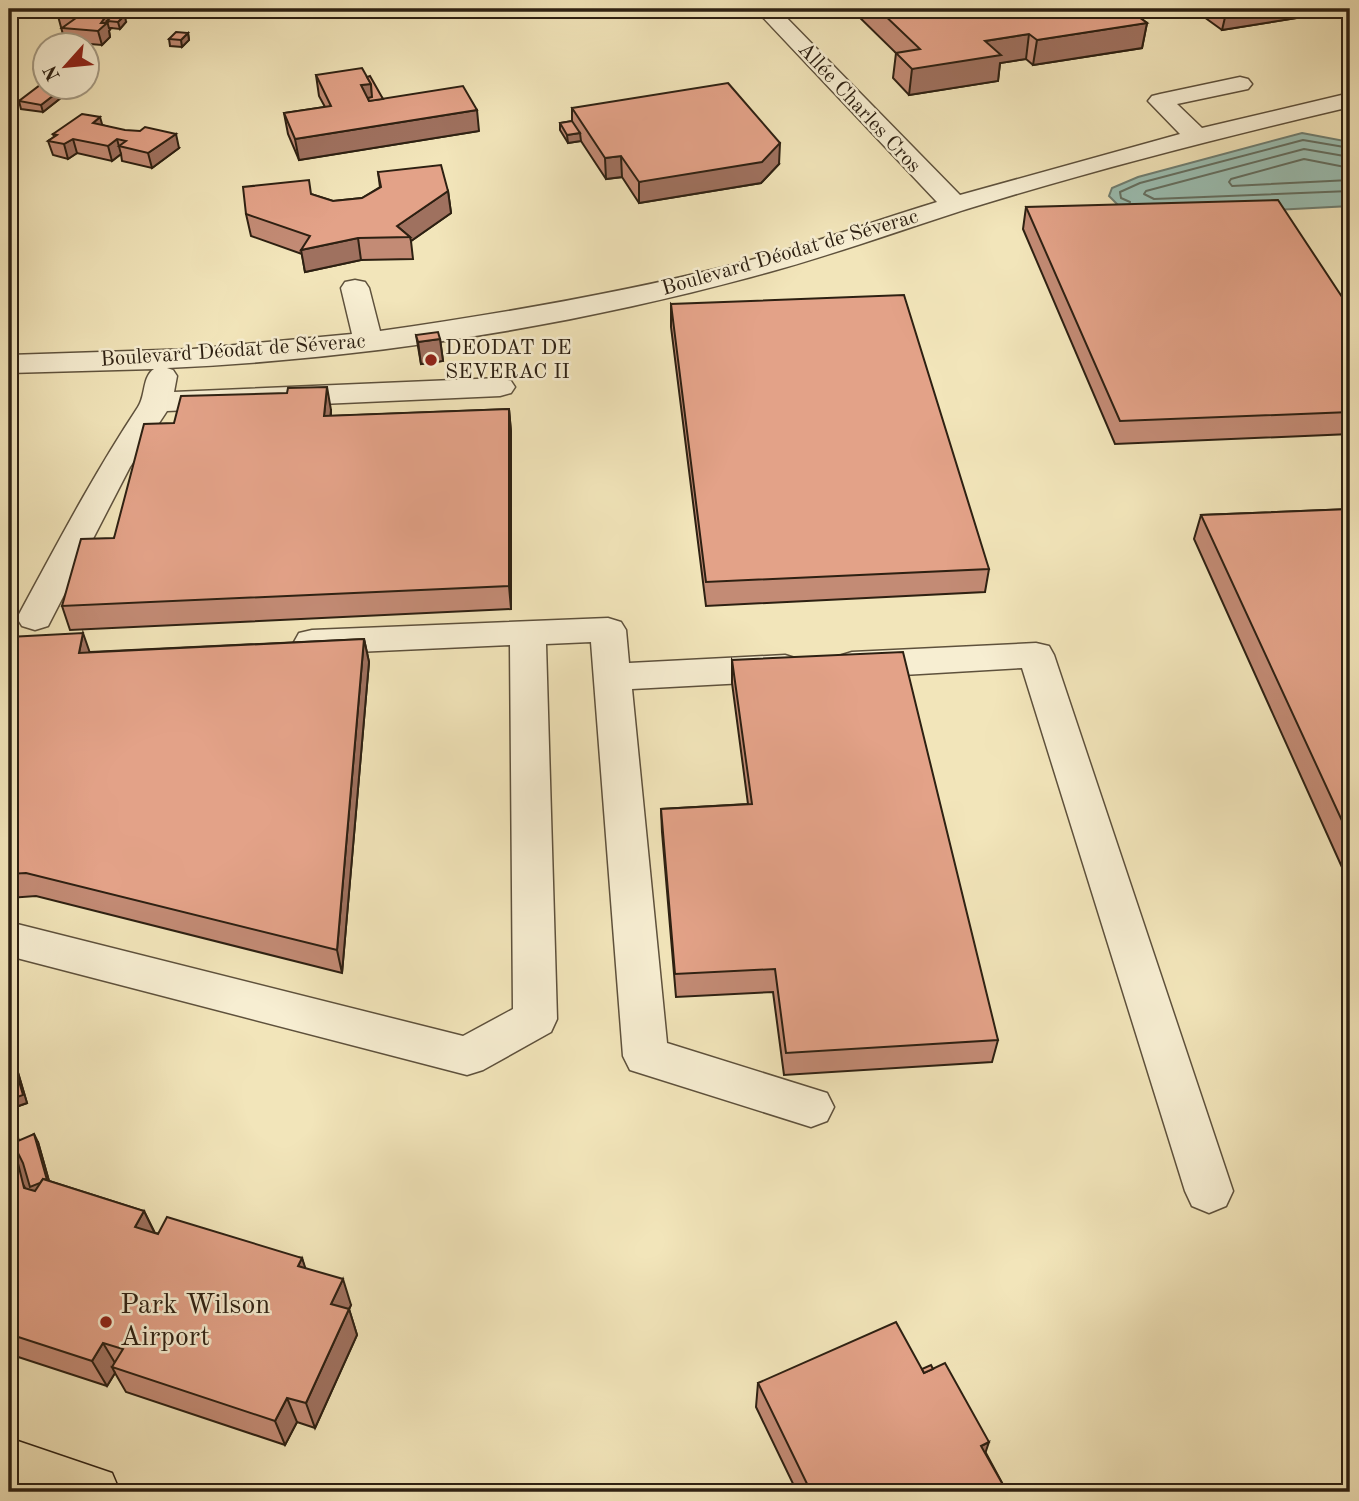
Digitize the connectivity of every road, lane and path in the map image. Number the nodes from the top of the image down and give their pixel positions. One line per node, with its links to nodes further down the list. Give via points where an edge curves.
1 (766, 9): 5 (street, Allée Charles Cros)
2 (1240, 84): 4 (street, via 1160,101)
3 (1350, 100): 4 (street, Boulevard Déodat de Séverac)
4 (1197, 137): 5 (street, Boulevard Déodat de Séverac)
5 (955, 205): 7 (street, Boulevard Déodat de Séverac, via 744,271 509,320)
6 (355, 288): 7 (street)
7 (368, 341): 8 (street, Boulevard Déodat de Séverac)
8 (167, 358): 9 (street, Boulevard Déodat de Séverac); 11 (street)
9 (9, 364)
10 (500, 387): 11 (street)
11 (157, 402): 12 (street, via 114,467)
12 (35, 618)
13 (528, 632): 14 (street); 15 (street, via 608,630); 16 (street, via 535,1019 467,1056)
14 (274, 644)
15 (612, 677): 17 (street, via 646,1056); 18 (street, via 1036,655)
16 (9, 939)
17 (811, 1107)
18 (1209, 1191)
19 (9, 1465): 20 (main road)
20 (93, 1492)

